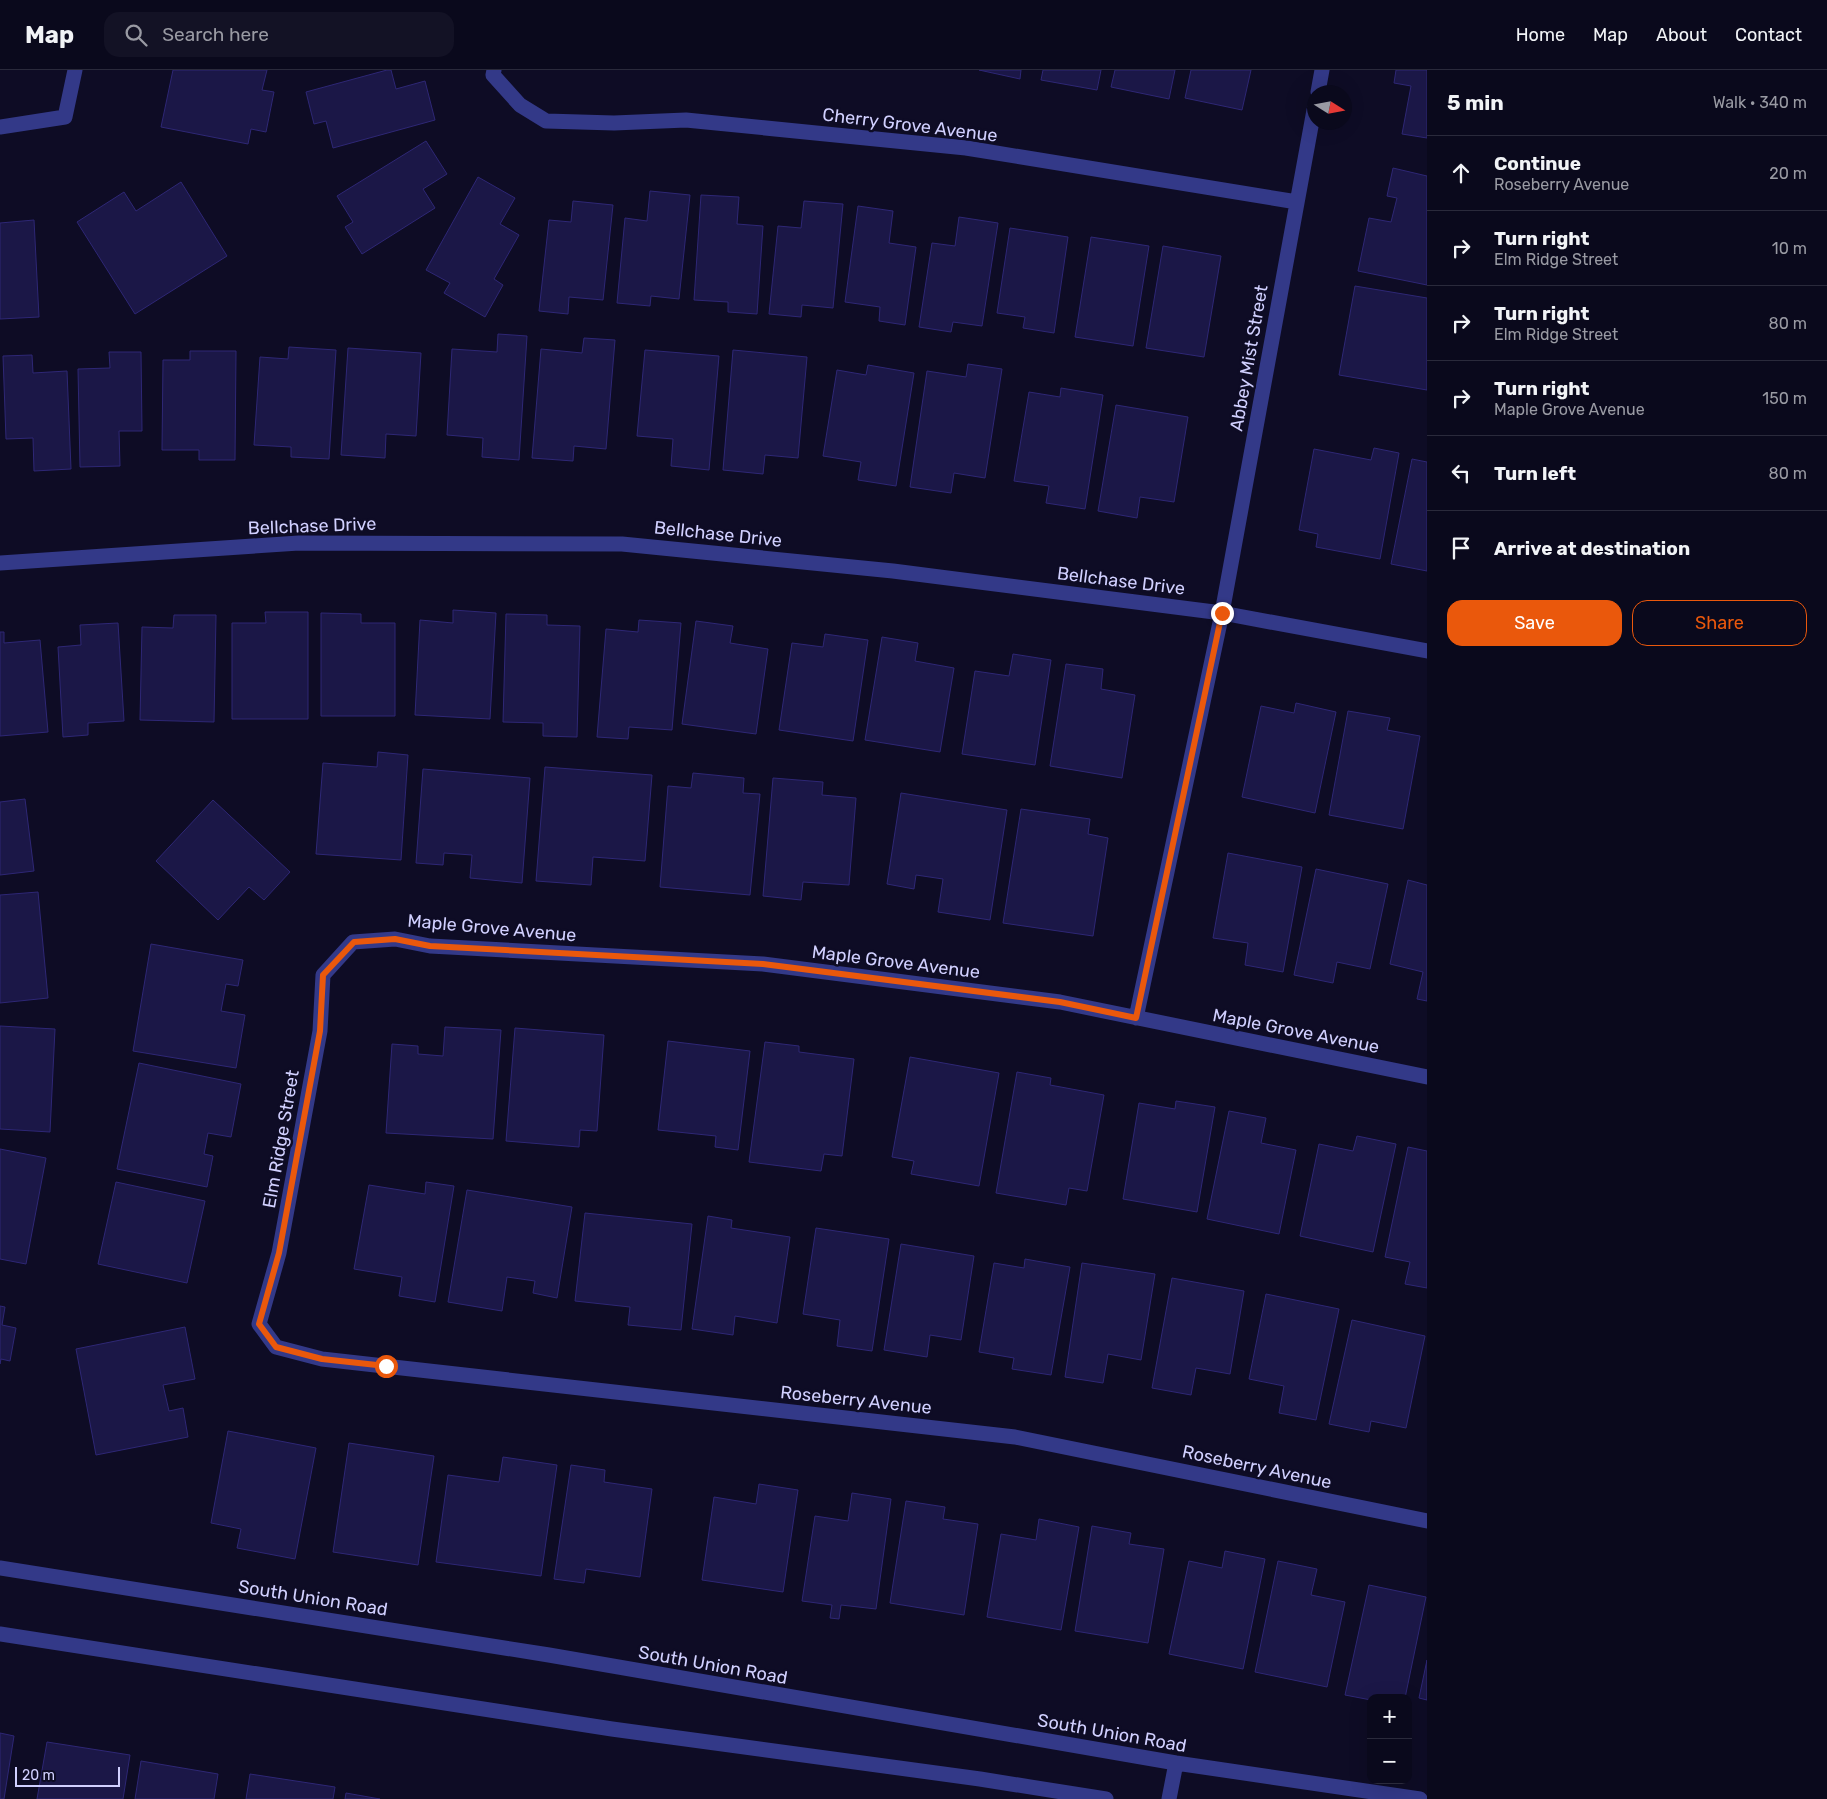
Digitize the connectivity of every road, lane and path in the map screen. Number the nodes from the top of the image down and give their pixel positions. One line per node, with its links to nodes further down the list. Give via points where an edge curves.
1 (75, 70): 5 (street, via 65,117)
2 (494, 70): 7 (street, Cherry Grove Avenue, via 493,75 520,105 546,121 686,120 966,148)
3 (1322, 70): 4 (street)
4 (1319, 85)
5 (0, 126)
6 (1310, 130): 7 (street, Abbey Mist Street)
7 (1297, 202): 9 (street, Abbey Mist Street)
8 (0, 563): 9 (street, Bellchase Drive, via 300,543 622,544 893,571)
9 (1222, 613): 10 (street, Bellchase Drive); 12 (street, Abbey Mist Street)
10 (1427, 651)
11 (354, 942): 12 (street, Maple Grove Avenue, via 395,939 430,946 763,964 1060,1002); 14 (street, Elm Ridge Street, via 323,975 320,1031 279,1253 259,1324)
12 (1136, 1018): 13 (street, Maple Grove Avenue)
13 (1427, 1077)
14 (276, 1347): 15 (street, Roseberry Avenue, via 331,1360 1015,1437)
15 (1427, 1520)
16 (0, 1568): 18 (street, South Union Road, via 539,1654)
17 (0, 1634): 19 (street, via 612,1729 971,1777)
18 (1176, 1763): 20 (street); 21 (street, South Union Road)
19 (1106, 1799)
20 (1169, 1799)
21 (1420, 1799)

